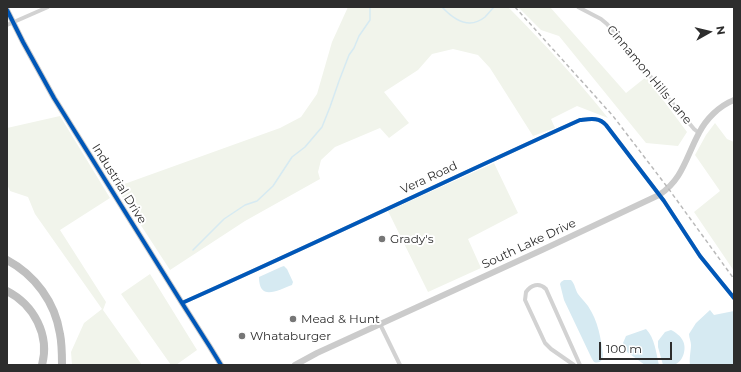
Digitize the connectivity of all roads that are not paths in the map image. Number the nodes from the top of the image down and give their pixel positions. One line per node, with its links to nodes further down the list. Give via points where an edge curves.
1 (48, 7): 4 (street)
2 (578, 7): 6 (street, Cinnamon Hills Lane, via 607,24)
3 (7, 10): 4 (main road, Industrial Drive)
4 (10, 24): 11 (main road, Industrial Drive)
5 (734, 100): 6 (main road, South Lake Drive, via 711,116)
6 (699, 133): 7 (main road, South Lake Drive, via 680,174)
7 (659, 195): 10 (street, Vera Road, via 700,256); 11 (street, Vera Road, via 603,122 594,119 580,120); 12 (main road, South Lake Drive)
8 (7, 260): 14 (highway, via 30,276 48,299 58,324)
9 (7, 291): 13 (highway, via 28,307 37,321 44,344)
10 (734, 298)
11 (182, 303): 15 (main road, Industrial Drive)
12 (380, 324): 16 (main road, South Lake Drive); 17 (street)
13 (42, 365)
14 (62, 365)
15 (221, 365)
16 (295, 365)
17 (400, 365)
18 (574, 365): 19 (street, via 545,343 525,300 526,292 531,286 539,285 546,289)
19 (580, 365)

